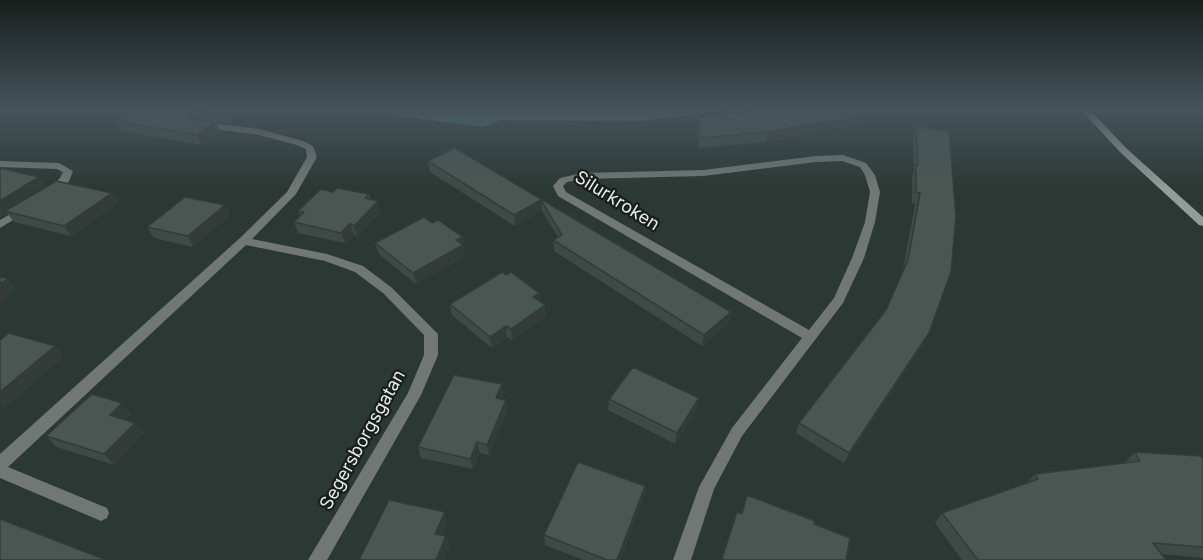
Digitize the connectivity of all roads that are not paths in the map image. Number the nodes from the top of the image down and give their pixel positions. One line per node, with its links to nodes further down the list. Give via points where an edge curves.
1 (272, 135): 8 (street, via 300,142 310,148 312,157 291,194)
2 (1109, 135): 6 (main road)
3 (0, 164): 4 (street, via 60,166 68,171 58,188)
4 (39, 200)
5 (29, 206): 7 (street)
6 (1203, 223)
7 (0, 225)
8 (244, 241): 10 (street); 13 (street, Segersborgsgatan, via 327,258 359,269 387,290 431,334 431,355 414,395)
9 (809, 336): 9 (street, Silurkroken, via 839,300 870,222 875,192 863,165 843,158 816,159 702,172 582,176 564,180 558,186 562,194); 14 (street, Silurkroken, via 737,432 707,487)
10 (0, 464)
11 (0, 471): 12 (street)
12 (101, 513)
13 (317, 560)
14 (681, 560)

